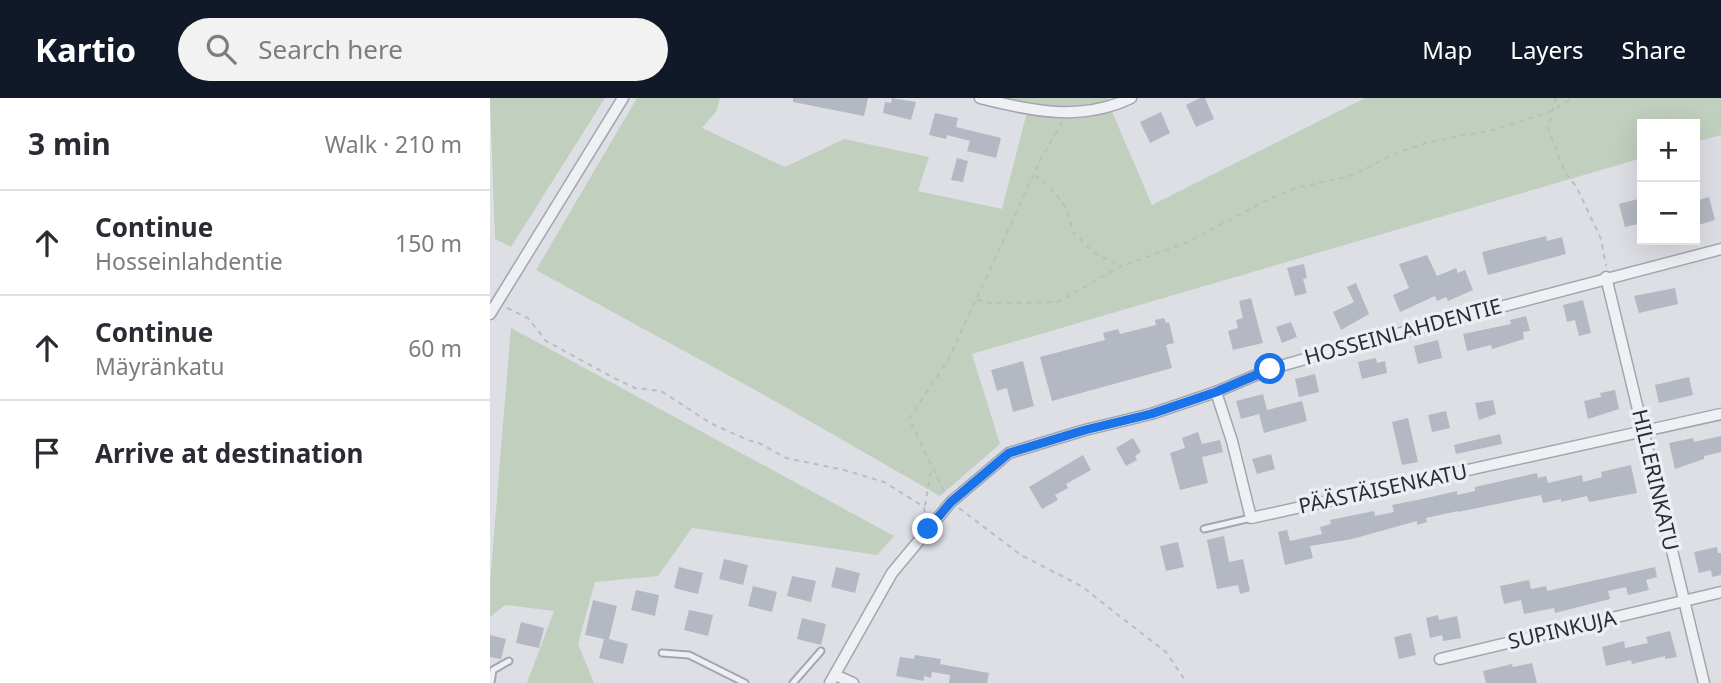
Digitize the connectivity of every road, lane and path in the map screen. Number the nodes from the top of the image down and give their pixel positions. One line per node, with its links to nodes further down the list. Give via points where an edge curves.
1 (623, 98): 13 (street)
2 (980, 98): 7 (street)
3 (1131, 98): 7 (street)
4 (1556, 98): 6 (path)
5 (1573, 98): 6 (path)
6 (1552, 111): 10 (path, via 1497,129 1426,143 1350,176 1295,188 1186,243); 11 (path, via 1548,128 1564,170 1601,239)
7 (1066, 114): 8 (path)
8 (1034, 175): 10 (path, via 1067,209 1073,232 1094,253); 12 (path)
9 (1721, 248): 11 (street, HOSSEINLAHDENTIE)
10 (1121, 266): 12 (path, via 1058,302)
11 (1606, 277): 15 (street, HOSSEINLAHDENTIE, via 1270,369); 17 (street, HILLERINKATU)
12 (977, 300): 18 (path, via 948,360 909,419)
13 (496, 303): 14 (street); 20 (path, via 528,318 547,341 635,388 661,391 712,424 796,461 884,482)
14 (490, 314)
15 (1216, 392): 19 (street, HOSSEINLAHDENTIE, via 1009,453); 21 (street)
16 (1721, 414): 17 (street, PÄÄSTÄISENKATU)
17 (1644, 432): 21 (street, PÄÄSTÄISENKATU); 25 (street, HILLERINKATU)
18 (932, 467): 19 (path); 20 (path)
19 (951, 502): 22 (street); 35 (path, via 1021,555 1072,581 1104,604 1166,653)
20 (925, 507): 22 (path)
21 (1251, 518): 23 (lane)
22 (928, 529): 30 (street, via 892,573)
23 (1204, 529)
24 (1721, 592): 25 (street, SUPINKUJA)
25 (1684, 601): 28 (street, SUPINKUJA); 36 (street, HILLERINKATU)
26 (821, 651): 33 (lane)
27 (662, 653): 32 (lane, via 689,655)
28 (1440, 659)
29 (509, 661): 31 (lane, via 493,670)
30 (833, 679): 34 (street)
31 (491, 683)
32 (746, 683)
33 (793, 683)
34 (853, 683)
35 (1187, 683)
36 (1704, 683)

